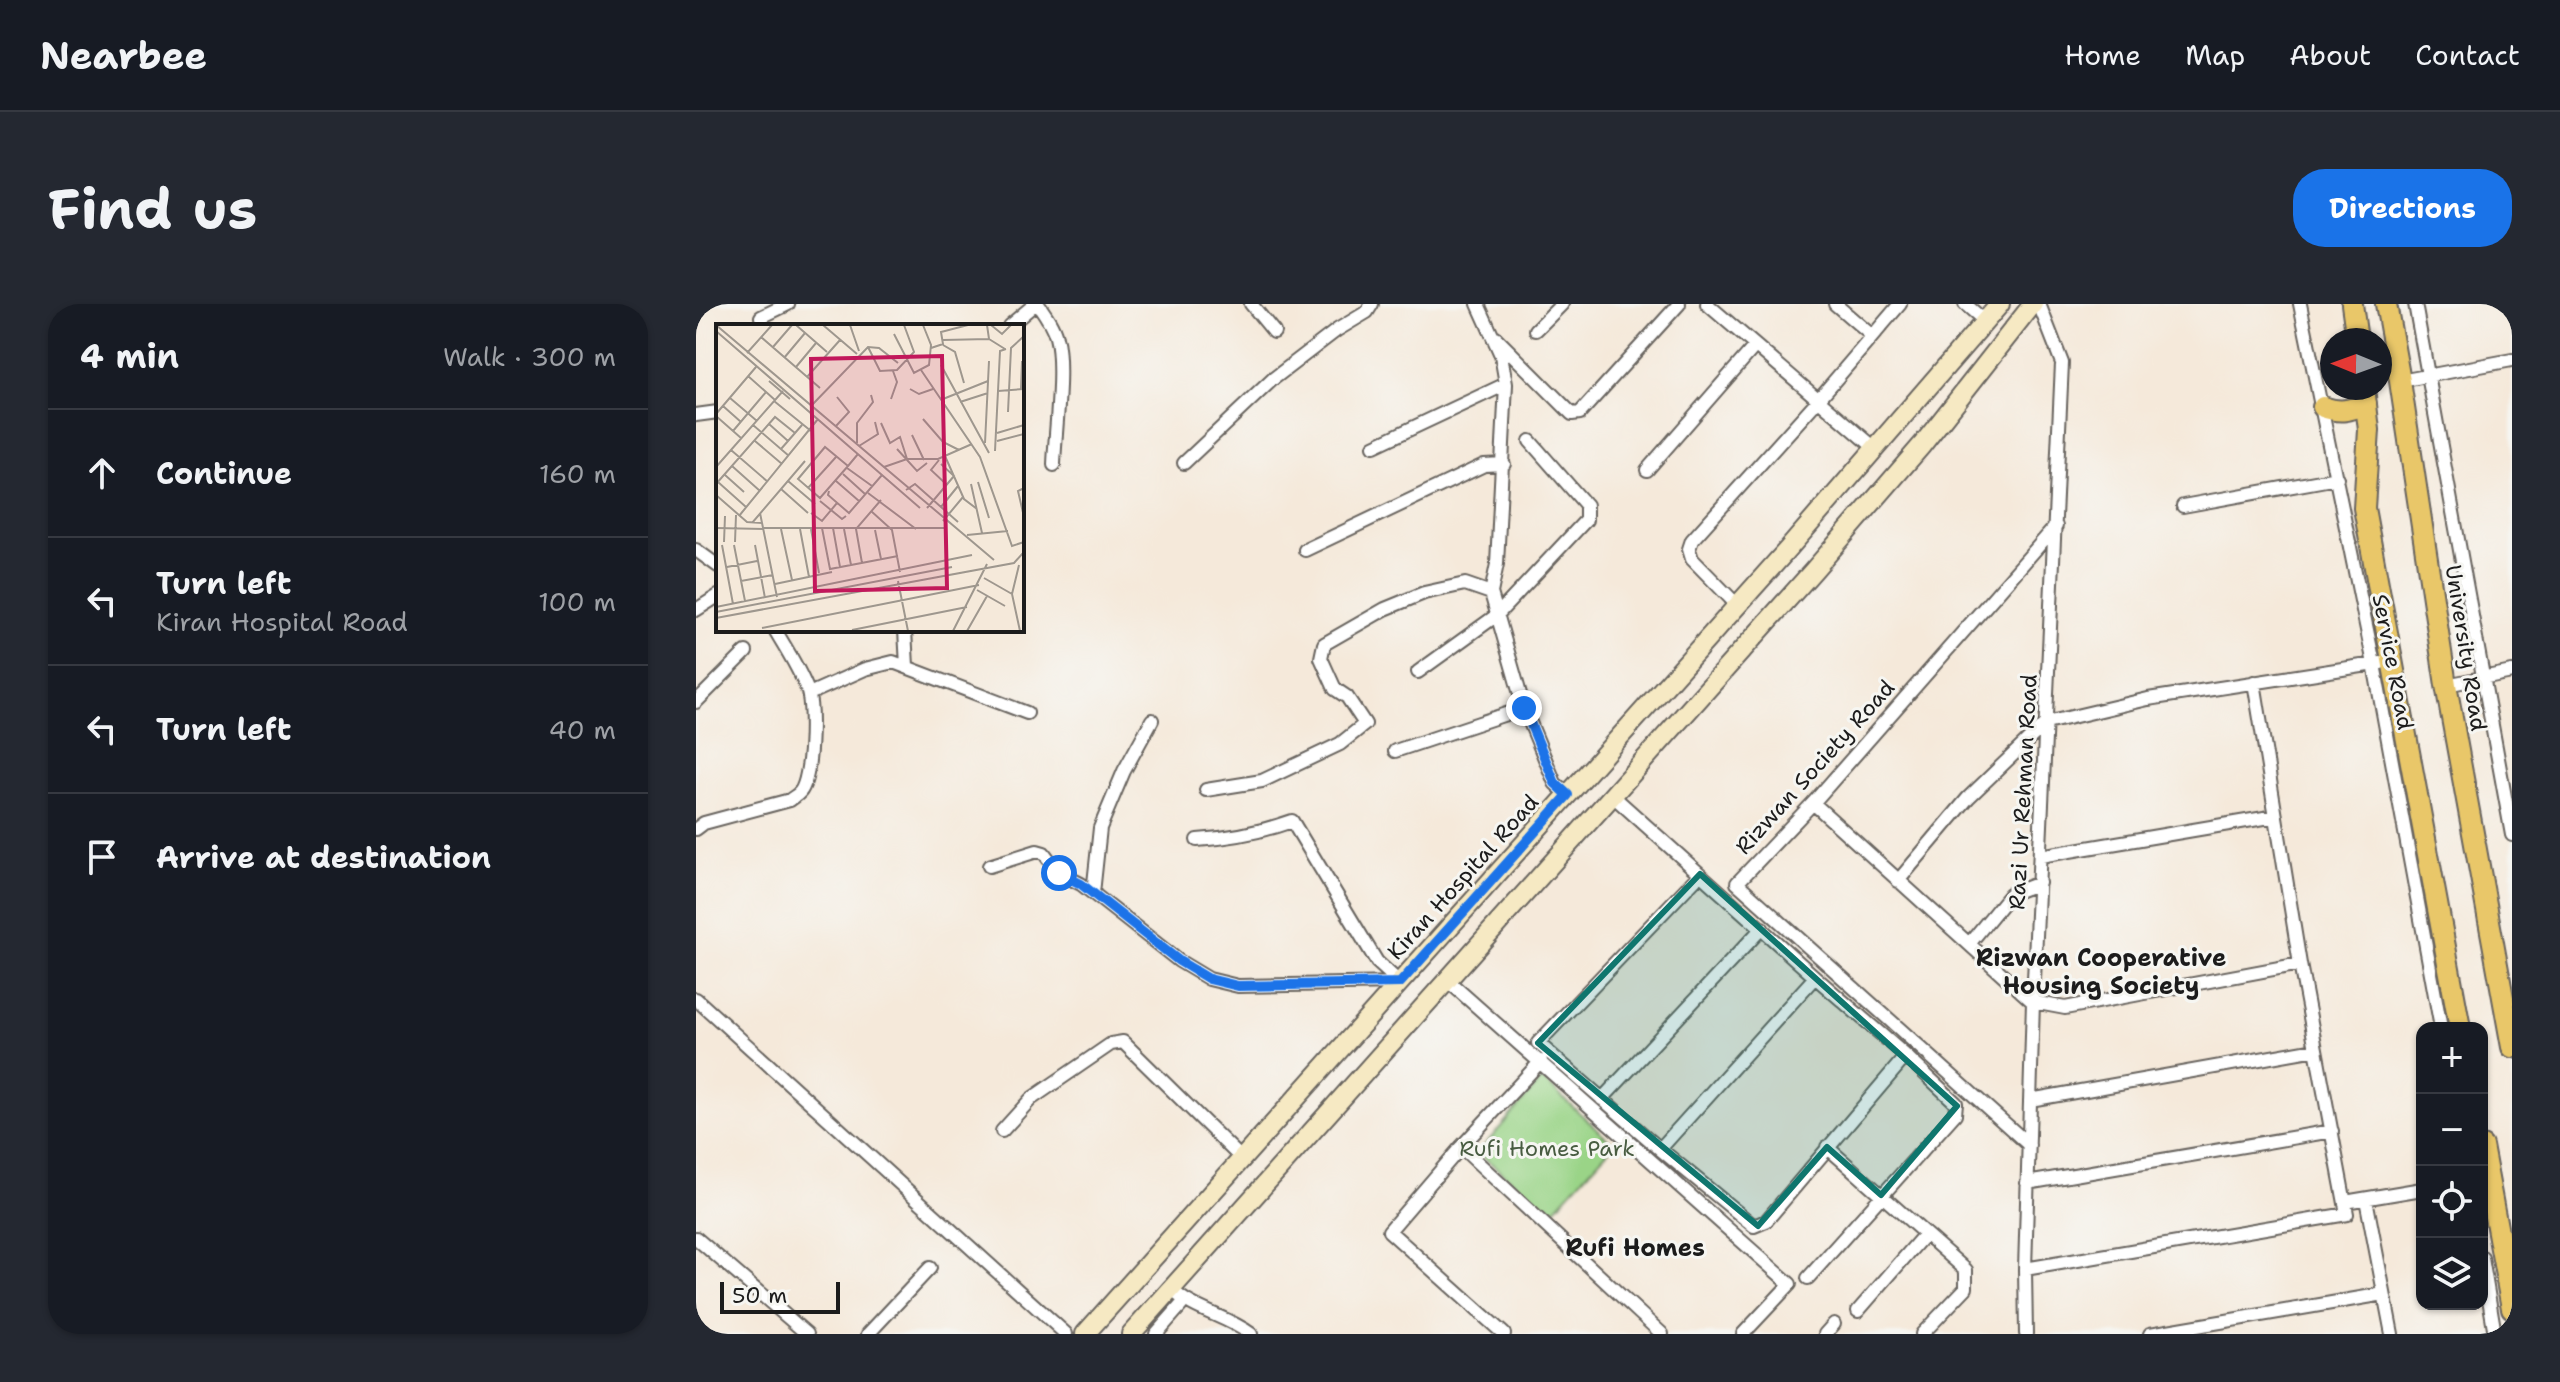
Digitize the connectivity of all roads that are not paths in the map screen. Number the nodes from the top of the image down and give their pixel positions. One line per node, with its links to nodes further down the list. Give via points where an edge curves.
1 (788, 304): 18 (street)
2 (1251, 304): 23 (street)
3 (1372, 304): 42 (street, via 1273,379)
4 (1478, 304): 24 (street)
5 (1562, 304): 22 (street)
6 (1679, 304): 24 (street, via 1580,413 1572,414)
7 (1707, 304): 26 (street)
8 (1835, 304): 25 (street)
9 (1900, 304): 25 (street)
10 (1965, 304): 19 (street)
11 (2000, 304): 19 (main road, Kiran Hospital Road)
12 (2036, 304): 39 (main road); 48 (street, Razi Ur Rehman Road, via 2062,363)
13 (2300, 304): 34 (street, Service Road)
14 (2352, 304): 21 (main road)
15 (2386, 304): 29 (main road, University Road)
16 (2415, 304): 28 (street)
17 (1033, 305): 20 (street); 44 (street, via 1049,320 1058,349)
18 (761, 317)
19 (1986, 322): 37 (main road, Kiran Hospital Road)
20 (1011, 324)
21 (2355, 328)
22 (1536, 330)
23 (1274, 332)
24 (1491, 333): 30 (street)
25 (1871, 335): 31 (street)
26 (1755, 346): 31 (street); 45 (street)
27 (2512, 360): 28 (street)
28 (2428, 376): 29 (street); 64 (street)
29 (2400, 381): 66 (main road, University Road)
30 (1506, 384): 40 (street); 43 (street)
31 (1818, 400): 41 (street); 54 (street, via 1692,540 1692,559)
32 (2361, 400): 34 (main road, via 2351,410)
33 (2365, 400): 60 (main road, via 2369,442 2364,508)
34 (2323, 407): 46 (street, Service Road)
35 (716, 412): 36 (street)
36 (696, 415)
37 (1898, 424): 39 (main road); 41 (main road, Kiran Hospital Road)
38 (1530, 441): 56 (street, via 1586,505 1586,520)
39 (1922, 445): 76 (main road)
40 (1374, 446)
41 (1876, 449): 54 (main road, Kiran Hospital Road)
42 (1184, 463)
43 (1504, 464): 50 (street, via 1484,465); 52 (street)
44 (1054, 465)
45 (1647, 470)
46 (2337, 478): 47 (street); 60 (street, Service Road)
47 (2183, 506)
48 (2056, 526): 72 (street, Razi Ur Rehman Road); 77 (street, Rizwan Society Road)
49 (696, 550): 51 (street)
50 (1305, 550)
51 (716, 565)
52 (1491, 593): 56 (street); 74 (street, via 1465,584 1424,593 1324,644 1321,658 1335,689 1365,724 1340,744 1262,781)
53 (716, 597): 55 (street)
54 (1737, 605): 75 (main road, Kiran Hospital Road)
55 (696, 610)
56 (1497, 615): 62 (street); 69 (street)
57 (776, 632): 67 (street)
58 (905, 632): 61 (street)
59 (746, 652): 68 (street)
60 (2383, 662): 65 (street); 96 (street, Service Road); 97 (main road)
61 (907, 666): 67 (street, via 893,662 865,669); 70 (street)
62 (1418, 672)
63 (2512, 672): 64 (street)
64 (2483, 678): 66 (street); 80 (street)
65 (2254, 682): 72 (street); 78 (street)
66 (2446, 685): 98 (main road, University Road)
67 (809, 694): 79 (street, via 810,745 801,792)
68 (696, 702)
69 (1524, 708): 73 (street); 75 (street, via 1555,783)
70 (1027, 713)
71 (1152, 720): 87 (street, via 1100,828)
72 (2046, 723): 82 (street, Razi Ur Rehman Road); 85 (street, via 1968,798)
73 (1395, 751)
74 (1206, 790)
75 (1568, 795): 93 (main road, Kiran Hospital Road)
76 (1613, 796): 84 (street); 92 (main road)
77 (1813, 803): 85 (street); 106 (street, Rizwan Society Road, via 1737,883)
78 (2276, 816): 82 (street); 90 (street)
79 (696, 829)
80 (2512, 835)
81 (1197, 840): 93 (street, via 1227,839 1292,821 1377,962)
82 (2040, 856): 86 (street, Razi Ur Rehman Road)
83 (989, 866): 87 (street, via 1037,851 1059,873)
84 (1700, 874): 88 (street); 102 (street, via 1538,1043)
85 (1898, 881): 89 (street)
86 (2039, 883): 89 (street, via 2010,894); 95 (street, Razi Ur Rehman Road)
87 (1093, 893): 93 (street, via 1209,979 1238,986)
88 (1762, 928): 91 (street); 102 (street)
89 (1969, 944): 95 (street)
90 (2300, 964): 95 (street, via 2065,1008); 99 (street)
91 (1815, 977): 100 (street); 109 (street)
92 (1447, 980): 101 (street); 124 (main road)
93 (1400, 983): 110 (main road, Kiran Hospital Road)
94 (696, 999): 129 (street)
95 (2033, 1002): 103 (street, Razi Ur Rehman Road)
96 (2440, 1022)
97 (2459, 1022)
98 (2512, 1047)
99 (2316, 1049): 103 (street); 105 (street)
100 (1906, 1056): 108 (street); 114 (street, via 1956,1103 1957,1110)
101 (1541, 1061): 107 (street); 136 (street, via 1790,1284)
102 (1602, 1099): 109 (street)
103 (2030, 1100): 106 (street, Razi Ur Rehman Road)
104 (1002, 1131): 110 (street, via 1031,1099 1111,1044 1123,1042)
105 (2332, 1131): 111 (street); 116 (street)
106 (2029, 1145): 111 (street, Razi Ur Rehman Road)
107 (1461, 1147): 134 (street, via 1389,1232); 135 (street)
108 (1827, 1147): 109 (street, via 1766,1221 1754,1226); 114 (street)
109 (1660, 1149)
110 (1242, 1159): 130 (main road, Kiran Hospital Road)
111 (2027, 1183): 120 (street, Razi Ur Rehman Road)
112 (2416, 1190): 115 (street)
113 (2488, 1192): 125 (main road)
114 (1881, 1195): 117 (street); 121 (street)
115 (2366, 1199): 116 (street); 123 (street)
116 (2345, 1202): 120 (street, via 2347,1214)
117 (1925, 1234): 126 (street); 137 (street, via 1966,1270 1968,1282)
118 (696, 1238): 127 (street)
119 (930, 1268): 128 (street)
120 (2025, 1269): 138 (street, Razi Ur Rehman Road)
121 (1808, 1278)
122 (2488, 1293): 141 (street)
123 (2384, 1294): 139 (street); 140 (street)
124 (1178, 1296): 131 (main road); 132 (street); 133 (street)
125 (2512, 1308)
126 (1858, 1311)
127 (807, 1334)
128 (868, 1334)
129 (1066, 1334)
130 (1085, 1334)
131 (1131, 1334)
132 (1156, 1334)
133 (1251, 1334)
134 (1504, 1334)
135 (1662, 1334)
136 (1743, 1334)
137 (1922, 1334)
138 (2026, 1334)
139 (2150, 1334)
140 (2392, 1334)
141 (2495, 1334)

